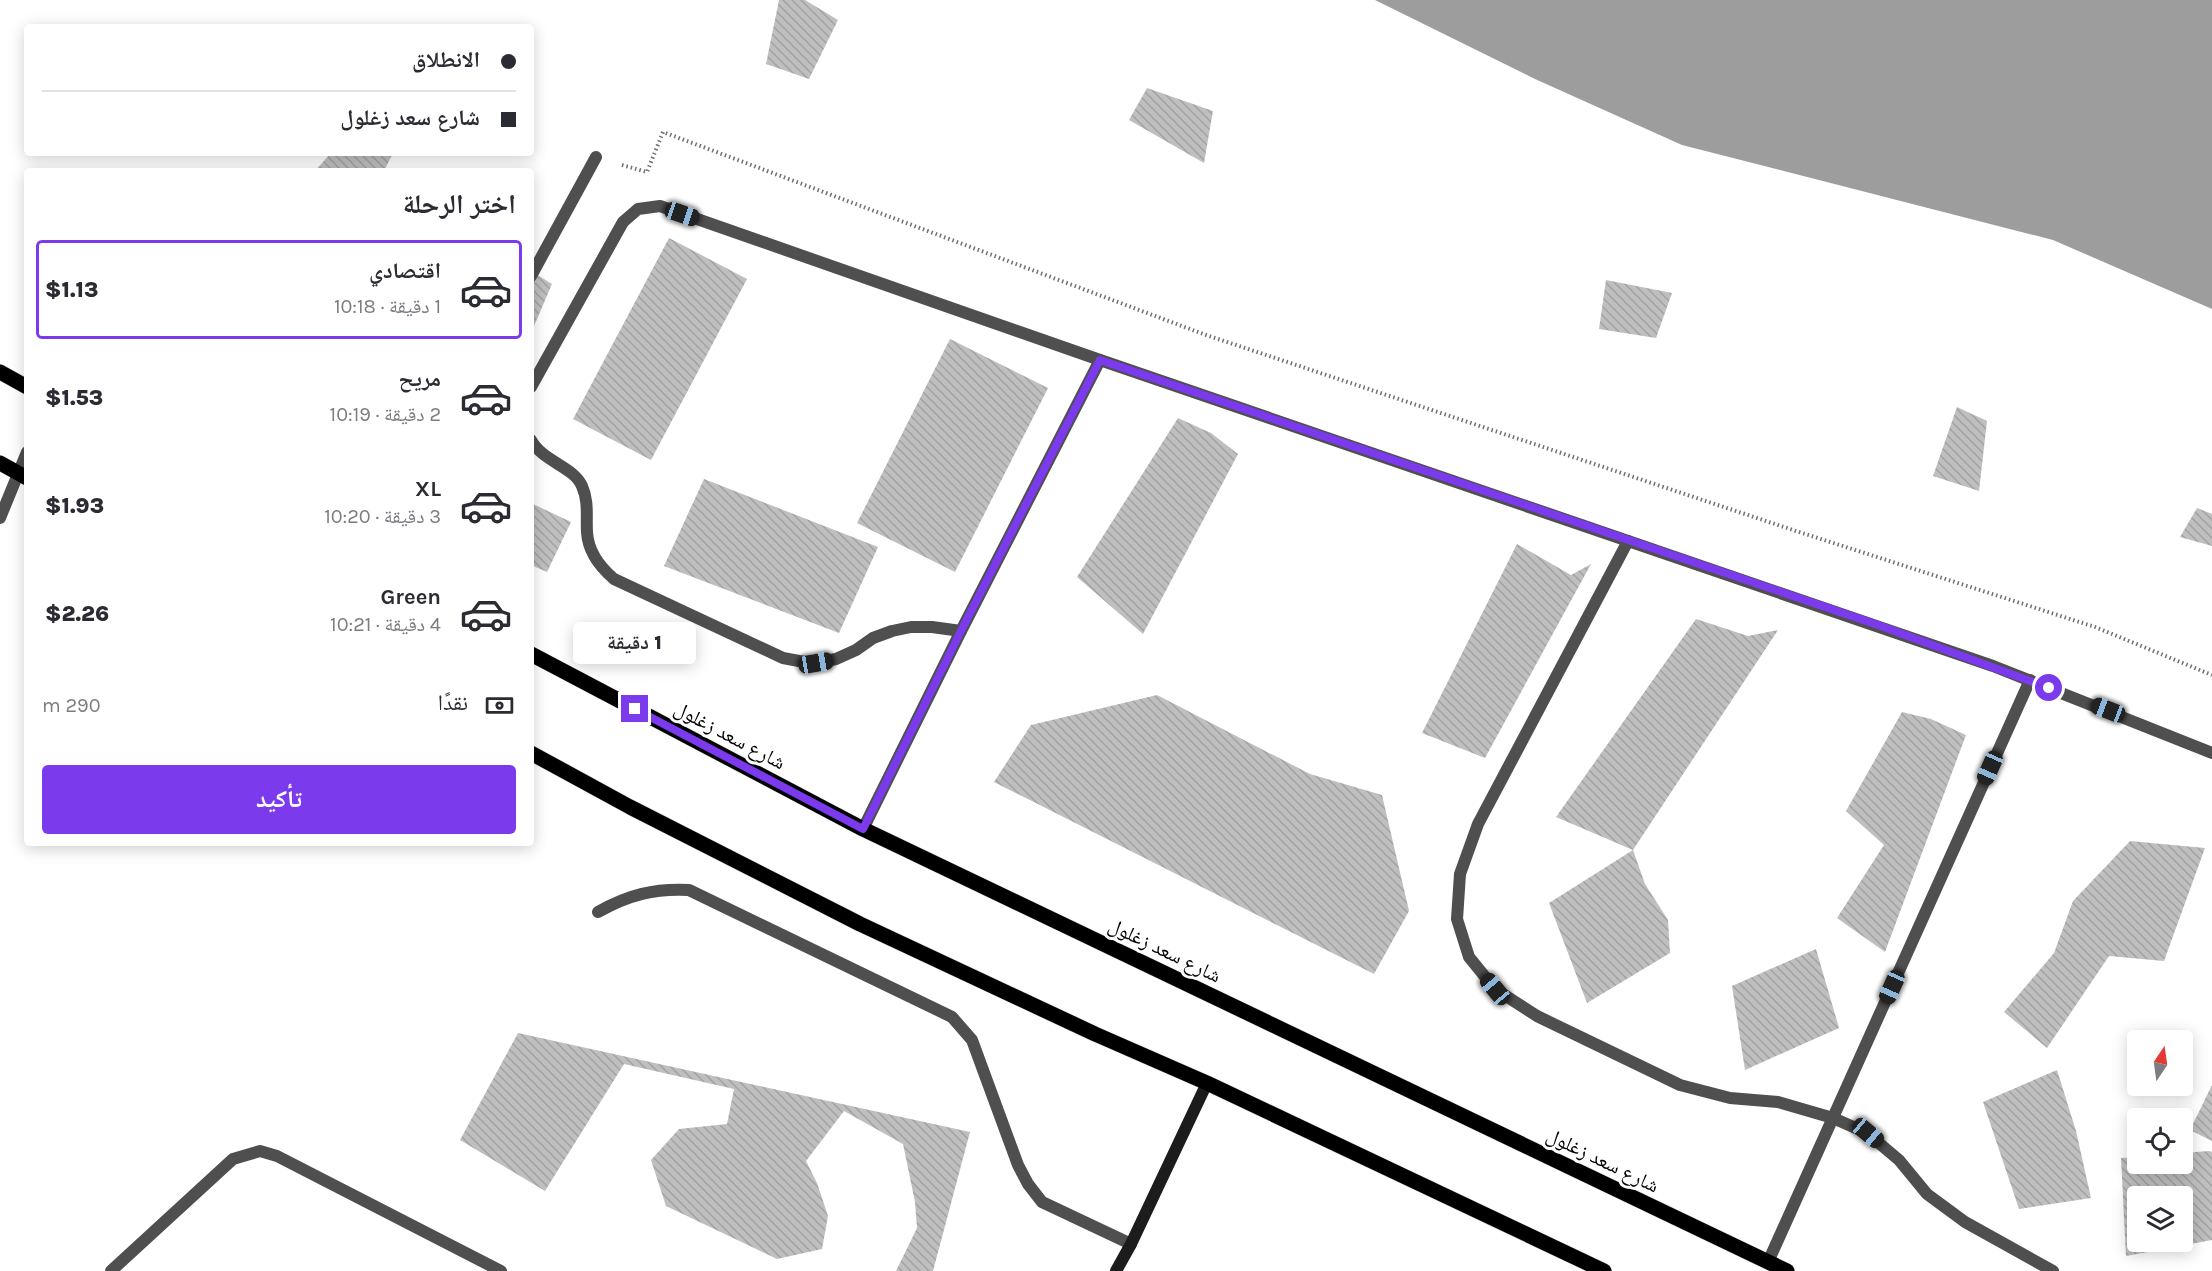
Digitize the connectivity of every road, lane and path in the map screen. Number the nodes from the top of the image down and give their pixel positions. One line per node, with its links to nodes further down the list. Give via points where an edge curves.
1 (596, 157): 3 (street)
2 (647, 172): 15 (path, via 663,132 1206,335 2095,627)
3 (534, 271)
4 (1100, 360): 6 (street, via 660,206 649,206 638,209 623,222); 12 (street); 13 (street)
5 (0, 372): 7 (main road)
6 (534, 382)
7 (24, 385)
8 (534, 444): 13 (street, via 546,458 578,478 588,507 587,535 600,567 614,579 775,654 816,663 836,659 892,631 932,627)
9 (0, 463): 10 (main road)
10 (23, 475): 11 (street)
11 (0, 518)
12 (1628, 541): 16 (street); 22 (street, via 1478,824 1460,874 1457,919 1469,957 1495,989 1537,1016 1680,1085 1730,1098 1778,1102)
13 (961, 631): 19 (street)
14 (534, 656): 19 (main road, شارع سعد زغلول)
15 (2212, 675)
16 (2030, 680): 17 (street); 22 (street)
17 (2212, 753)
18 (534, 755): 21 (main road, via 860,924)
19 (863, 829): 24 (main road, شارع سعد زغلول)
20 (598, 912): 23 (street, via 643,893 689,890 952,1017 972,1040 1018,1165 1042,1202)
21 (1207, 1083): 23 (street); 28 (main road)
22 (1833, 1118): 24 (street); 30 (street, via 1868,1133 1899,1160 1927,1194 1965,1222)
23 (1131, 1244): 27 (street)
24 (1768, 1262): 29 (main road, شارع سعد زغلول)
25 (111, 1271): 26 (street, via 233,1160 260,1151 277,1156)
26 (501, 1271)
27 (1116, 1271)
28 (1604, 1271)
29 (1787, 1271)
30 (2053, 1271)

